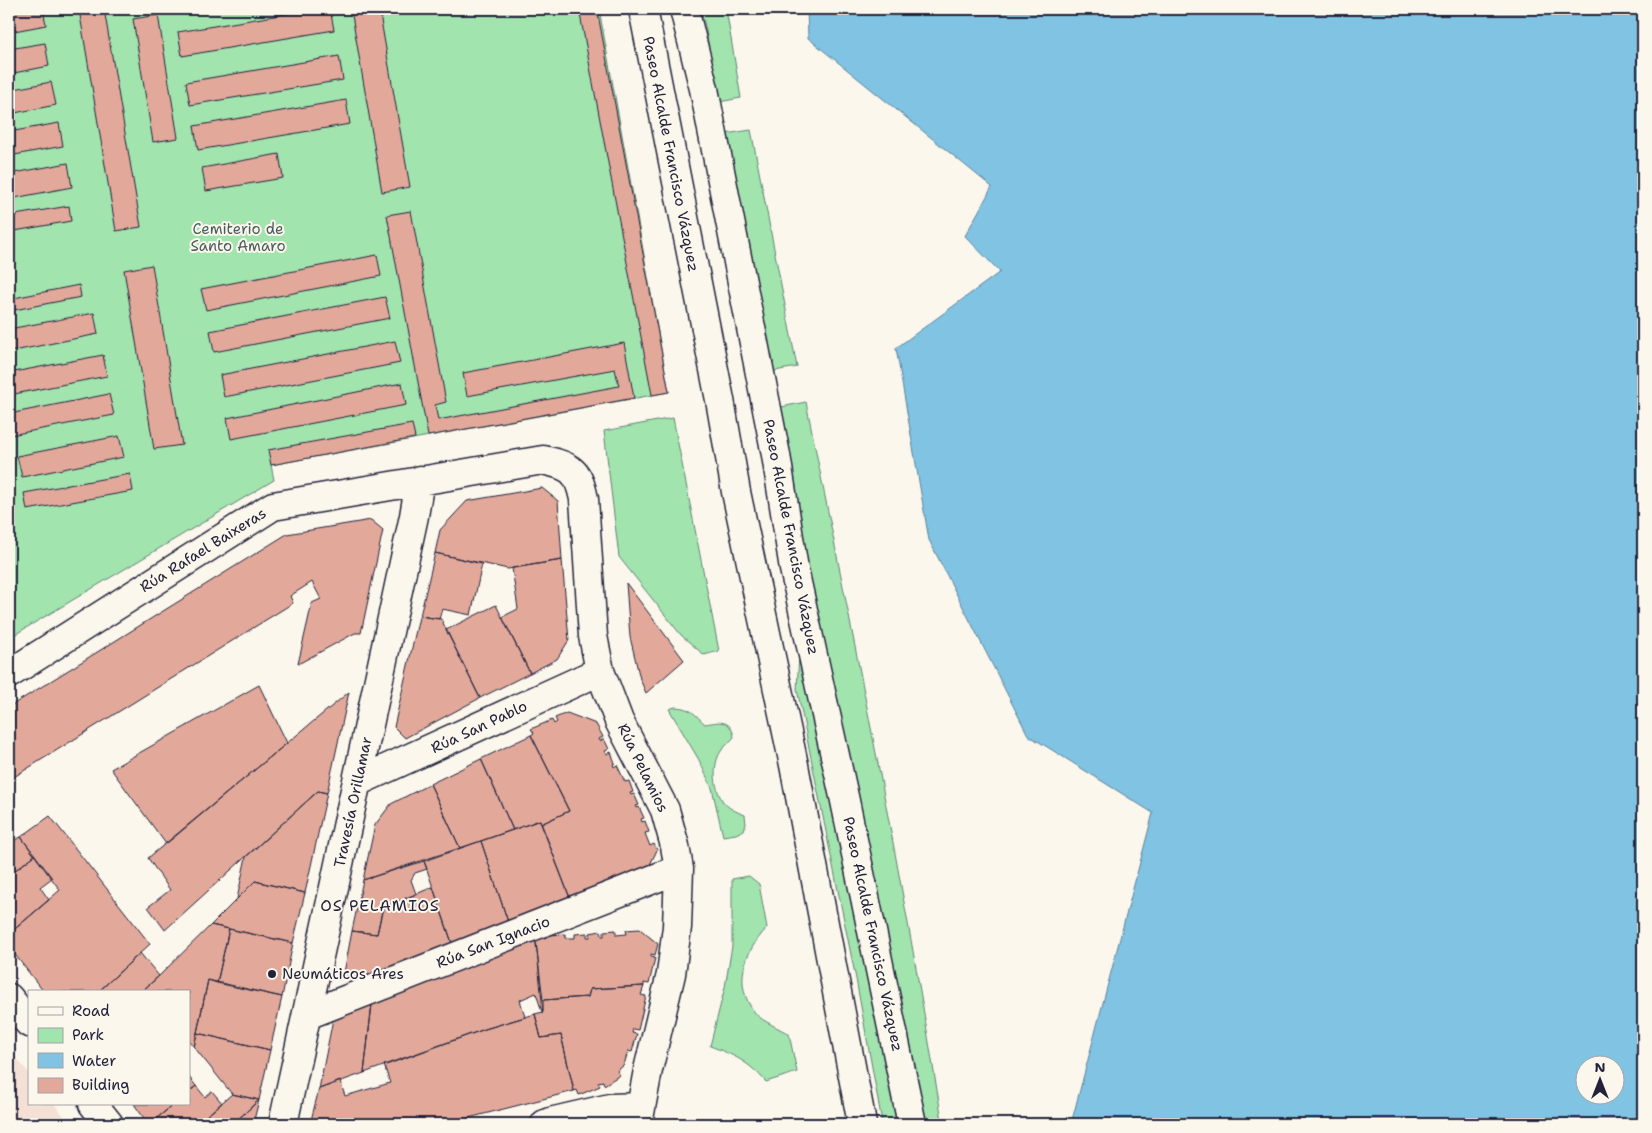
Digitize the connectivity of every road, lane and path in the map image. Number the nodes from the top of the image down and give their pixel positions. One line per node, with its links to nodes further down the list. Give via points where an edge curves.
1 (643, 9): 15 (street, Paseo Alcalde Francisco Vázquez)
2 (684, 9): 16 (street, Paseo Alcalde Francisco Vázquez, via 704,89 776,455 794,569 844,792)
3 (566, 465): 4 (street, Rúa Rafael Baixeras, via 543,460); 5 (street, Rúa Pelamios, via 580,480 584,499 594,636)
4 (420, 480): 6 (street, Rúa Rafael Baixeras, via 273,506); 7 (street, Travesía Orillamar)
5 (600, 671): 7 (street, Rúa San Pablo); 8 (street, Rúa Pelamios, via 619,721 665,810)
6 (9, 674)
7 (357, 782): 9 (street, Travesía Orillamar)
8 (679, 870): 9 (street, Rúa San Ignacio); 11 (street, Rúa Pelamios, via 678,927 671,974)
9 (307, 1015): 13 (street, Travesía Orillamar)
10 (95, 1106): 12 (street)
11 (640, 1116): 14 (street, Rúa Pelamios, via 610,1108)
12 (109, 1124)
13 (283, 1124)
14 (545, 1124)
15 (862, 1124)
16 (912, 1124)

